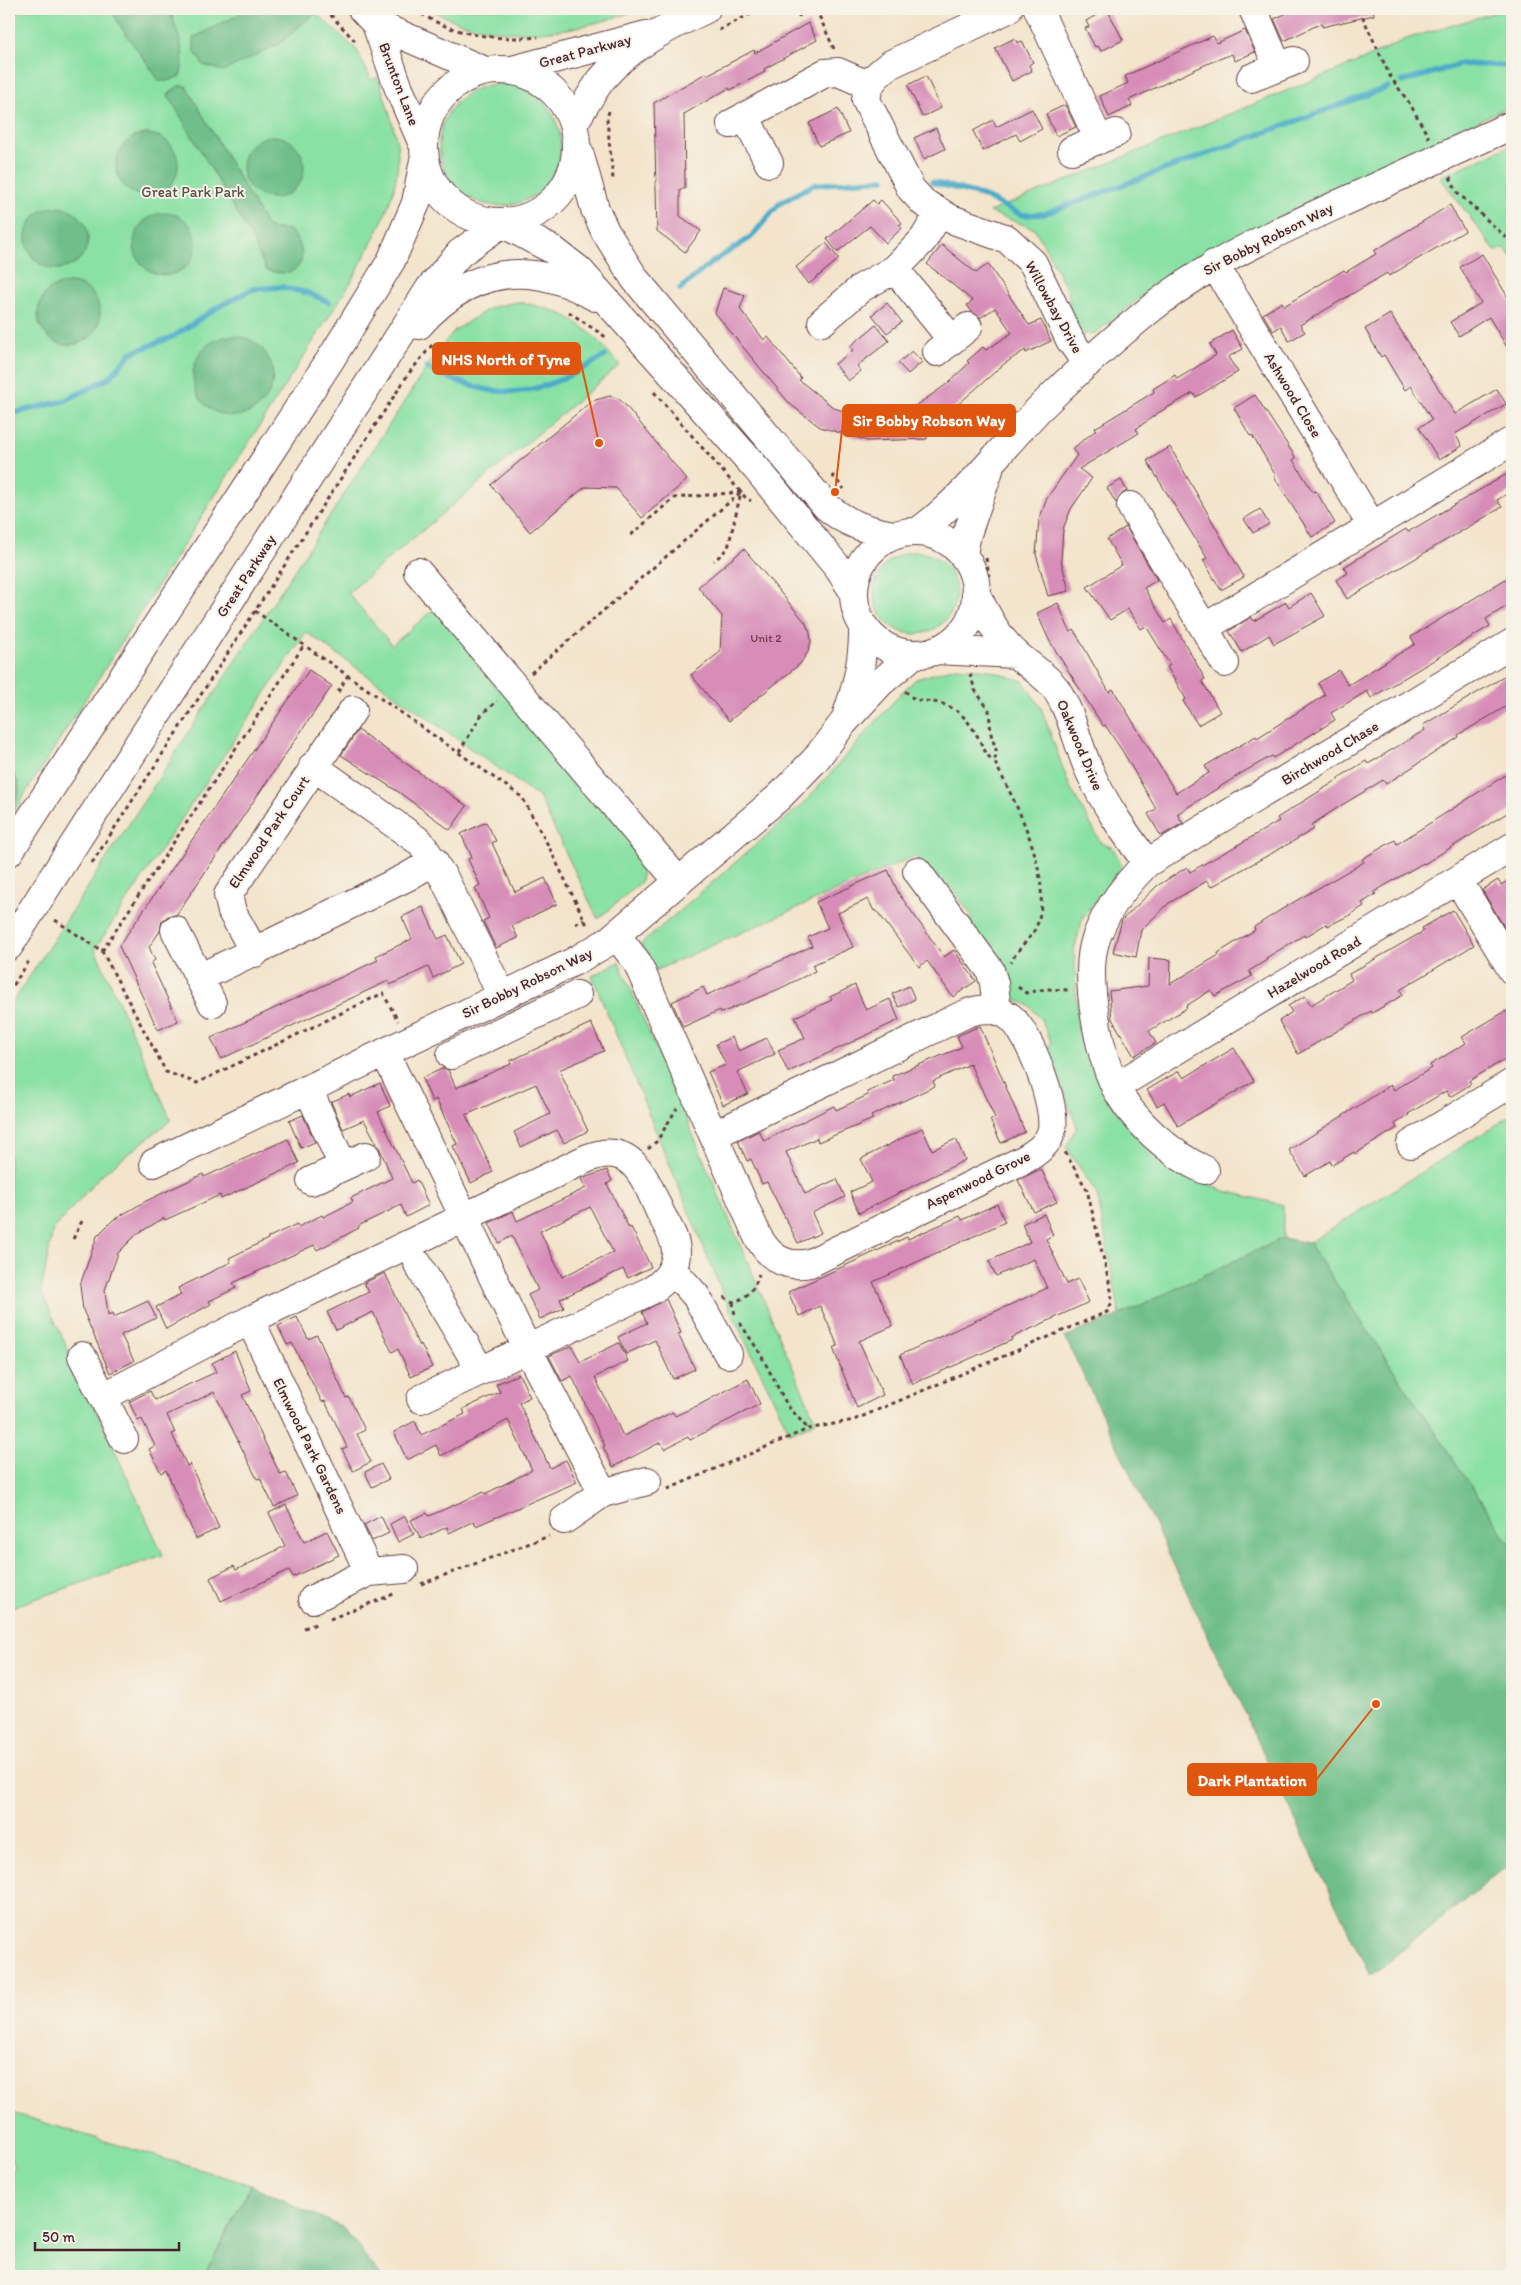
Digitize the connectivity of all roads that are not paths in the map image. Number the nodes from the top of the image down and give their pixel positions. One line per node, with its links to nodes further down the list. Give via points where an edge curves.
1 (1008, 9): 10 (street, via 891,64 876,75)
2 (1038, 9): 13 (street, via 1108,136)
3 (1253, 9): 9 (street, via 1287,64)
4 (369, 17): 7 (street, Brunton Lane); 14 (street, Brunton Lane)
5 (708, 21): 6 (street, Great Parkway)
6 (658, 32): 8 (street, Great Parkway); 11 (street, Great Parkway, via 611,70)
7 (482, 70): 8 (street, Great Parkway); 14 (street, Great Parkway, via 455,84 441,98 426,125)
8 (512, 70): 11 (street, Great Parkway, via 549,90)
9 (1251, 78)
10 (857, 80): 16 (street, via 838,72 825,73 738,120); 17 (street, Willowbay Drive, via 911,189 924,203)
11 (574, 123): 15 (street, Great Parkway)
12 (1512, 124): 19 (street, Sir Bobby Robson Way)
13 (1072, 150)
14 (423, 151): 18 (street, Great Parkway, via 431,178 453,204 470,214); 45 (street, Great Parkway, via 416,203 391,261 332,357)
15 (579, 152): 18 (street, Great Parkway, via 569,181 549,205 524,218); 30 (street, via 595,209 614,249 652,302 826,506 854,526)
16 (769, 164)
17 (940, 212): 20 (street, via 923,240); 24 (street, Willowbay Drive, via 1007,239 1021,250 1033,263 1070,340)
18 (502, 223): 21 (street, via 579,270); 25 (street, Great Parkway, via 460,253 446,268 418,306)
19 (1214, 264): 24 (street, Sir Bobby Robson Way, via 1155,306); 29 (street, Ashwood Close)
20 (895, 269): 22 (street, via 861,288); 23 (street)
21 (607, 304): 25 (street, via 582,289 546,276 524,273 484,280 446,300); 33 (street, via 756,468)
22 (822, 322)
23 (952, 340)
24 (1087, 364): 27 (street, Sir Bobby Robson Way, via 1038,411)
25 (382, 366): 53 (street, Great Parkway)
26 (1512, 441): 29 (street)
27 (991, 464): 30 (street, Sir Bobby Robson Way, via 935,519); 31 (street, Sir Bobby Robson Way)
28 (1131, 506): 36 (street)
29 (1372, 526): 36 (street)
30 (906, 533): 31 (street, via 936,534); 33 (street, via 882,542 867,558 860,568)
31 (963, 554): 34 (street, via 975,580)
32 (418, 572): 50 (street)
33 (854, 592): 35 (street, via 854,604)
34 (976, 594): 38 (street, via 968,620 960,632 949,642); 39 (street, Oakwood Drive, via 995,630)
35 (863, 625): 38 (street, via 884,646); 42 (street, Sir Bobby Robson Way, via 860,671)
36 (1204, 628): 40 (street)
37 (1512, 643): 47 (street, Birchwood Chase)
38 (924, 652): 39 (street); 42 (street, Sir Bobby Robson Way, via 892,670)
39 (1016, 654): 47 (street, Oakwood Drive, via 1055,688 1066,706 1105,804)
40 (1225, 663)
41 (353, 710): 43 (street, Elmwood Park Court)
42 (844, 722): 50 (street, Sir Bobby Robson Way, via 798,778)
43 (313, 766): 46 (street, Elmwood Park Court, via 399,825 420,842); 54 (street, Elmwood Park Court, via 228,895 232,912)
44 (1512, 847): 49 (street, Hazelwood Road)
45 (9, 852)
46 (434, 861): 54 (street); 58 (street, Elmwood Park Court)
47 (1147, 863): 64 (street, via 1112,904 1094,946 1094,1014)
48 (917, 871): 60 (street, via 990,970)
49 (1458, 880): 55 (street); 64 (street, Hazelwood Road)
50 (679, 882): 52 (street, Sir Bobby Robson Way)
51 (175, 930): 57 (street)
52 (607, 941): 56 (street, Sir Bobby Robson Way); 66 (street, via 637,962)
53 (19, 953)
54 (255, 953): 57 (street)
55 (1512, 970)
56 (546, 975): 58 (street, Sir Bobby Robson Way); 61 (street, via 568,999 460,1051)
57 (199, 978): 59 (street)
58 (502, 996): 61 (street, Sir Bobby Robson Way)
59 (212, 1003)
60 (997, 1010): 66 (street, via 984,1009 963,1015); 66 (street, Aspenwood Grove, via 1010,1017 1027,1040 1050,1096 1054,1116 1052,1131 1040,1149 810,1263 783,1262 766,1250)
61 (456, 1018): 62 (street, Sir Bobby Robson Way)
62 (385, 1053): 65 (street, Sir Bobby Robson Way); 71 (street)
63 (1512, 1083): 67 (street)
64 (1115, 1087): 69 (street, via 1136,1116 1164,1145)
65 (308, 1089): 68 (street, Sir Bobby Robson Way); 70 (street, via 355,1161)
66 (714, 1135)
67 (1411, 1144)
68 (154, 1163)
69 (1205, 1170)
70 (311, 1181)
71 (465, 1218): 73 (street, via 598,1154 617,1154 631,1161 644,1177 673,1241 676,1251); 74 (street); 75 (street)
72 (418, 1264): 78 (street)
73 (672, 1269): 75 (street, via 652,1290); 76 (street, via 708,1315)
74 (250, 1320): 79 (street); 86 (street, Elmwood Park Gardens)
75 (527, 1348): 78 (street); 83 (street)
76 (728, 1354)
77 (82, 1356): 79 (street)
78 (480, 1371): 80 (street)
79 (102, 1397): 81 (street)
80 (421, 1399)
81 (124, 1438)
82 (647, 1480): 83 (street)
83 (603, 1493): 84 (street)
84 (564, 1520)
85 (404, 1569): 86 (street)
86 (369, 1572): 87 (street)
87 (312, 1599)

